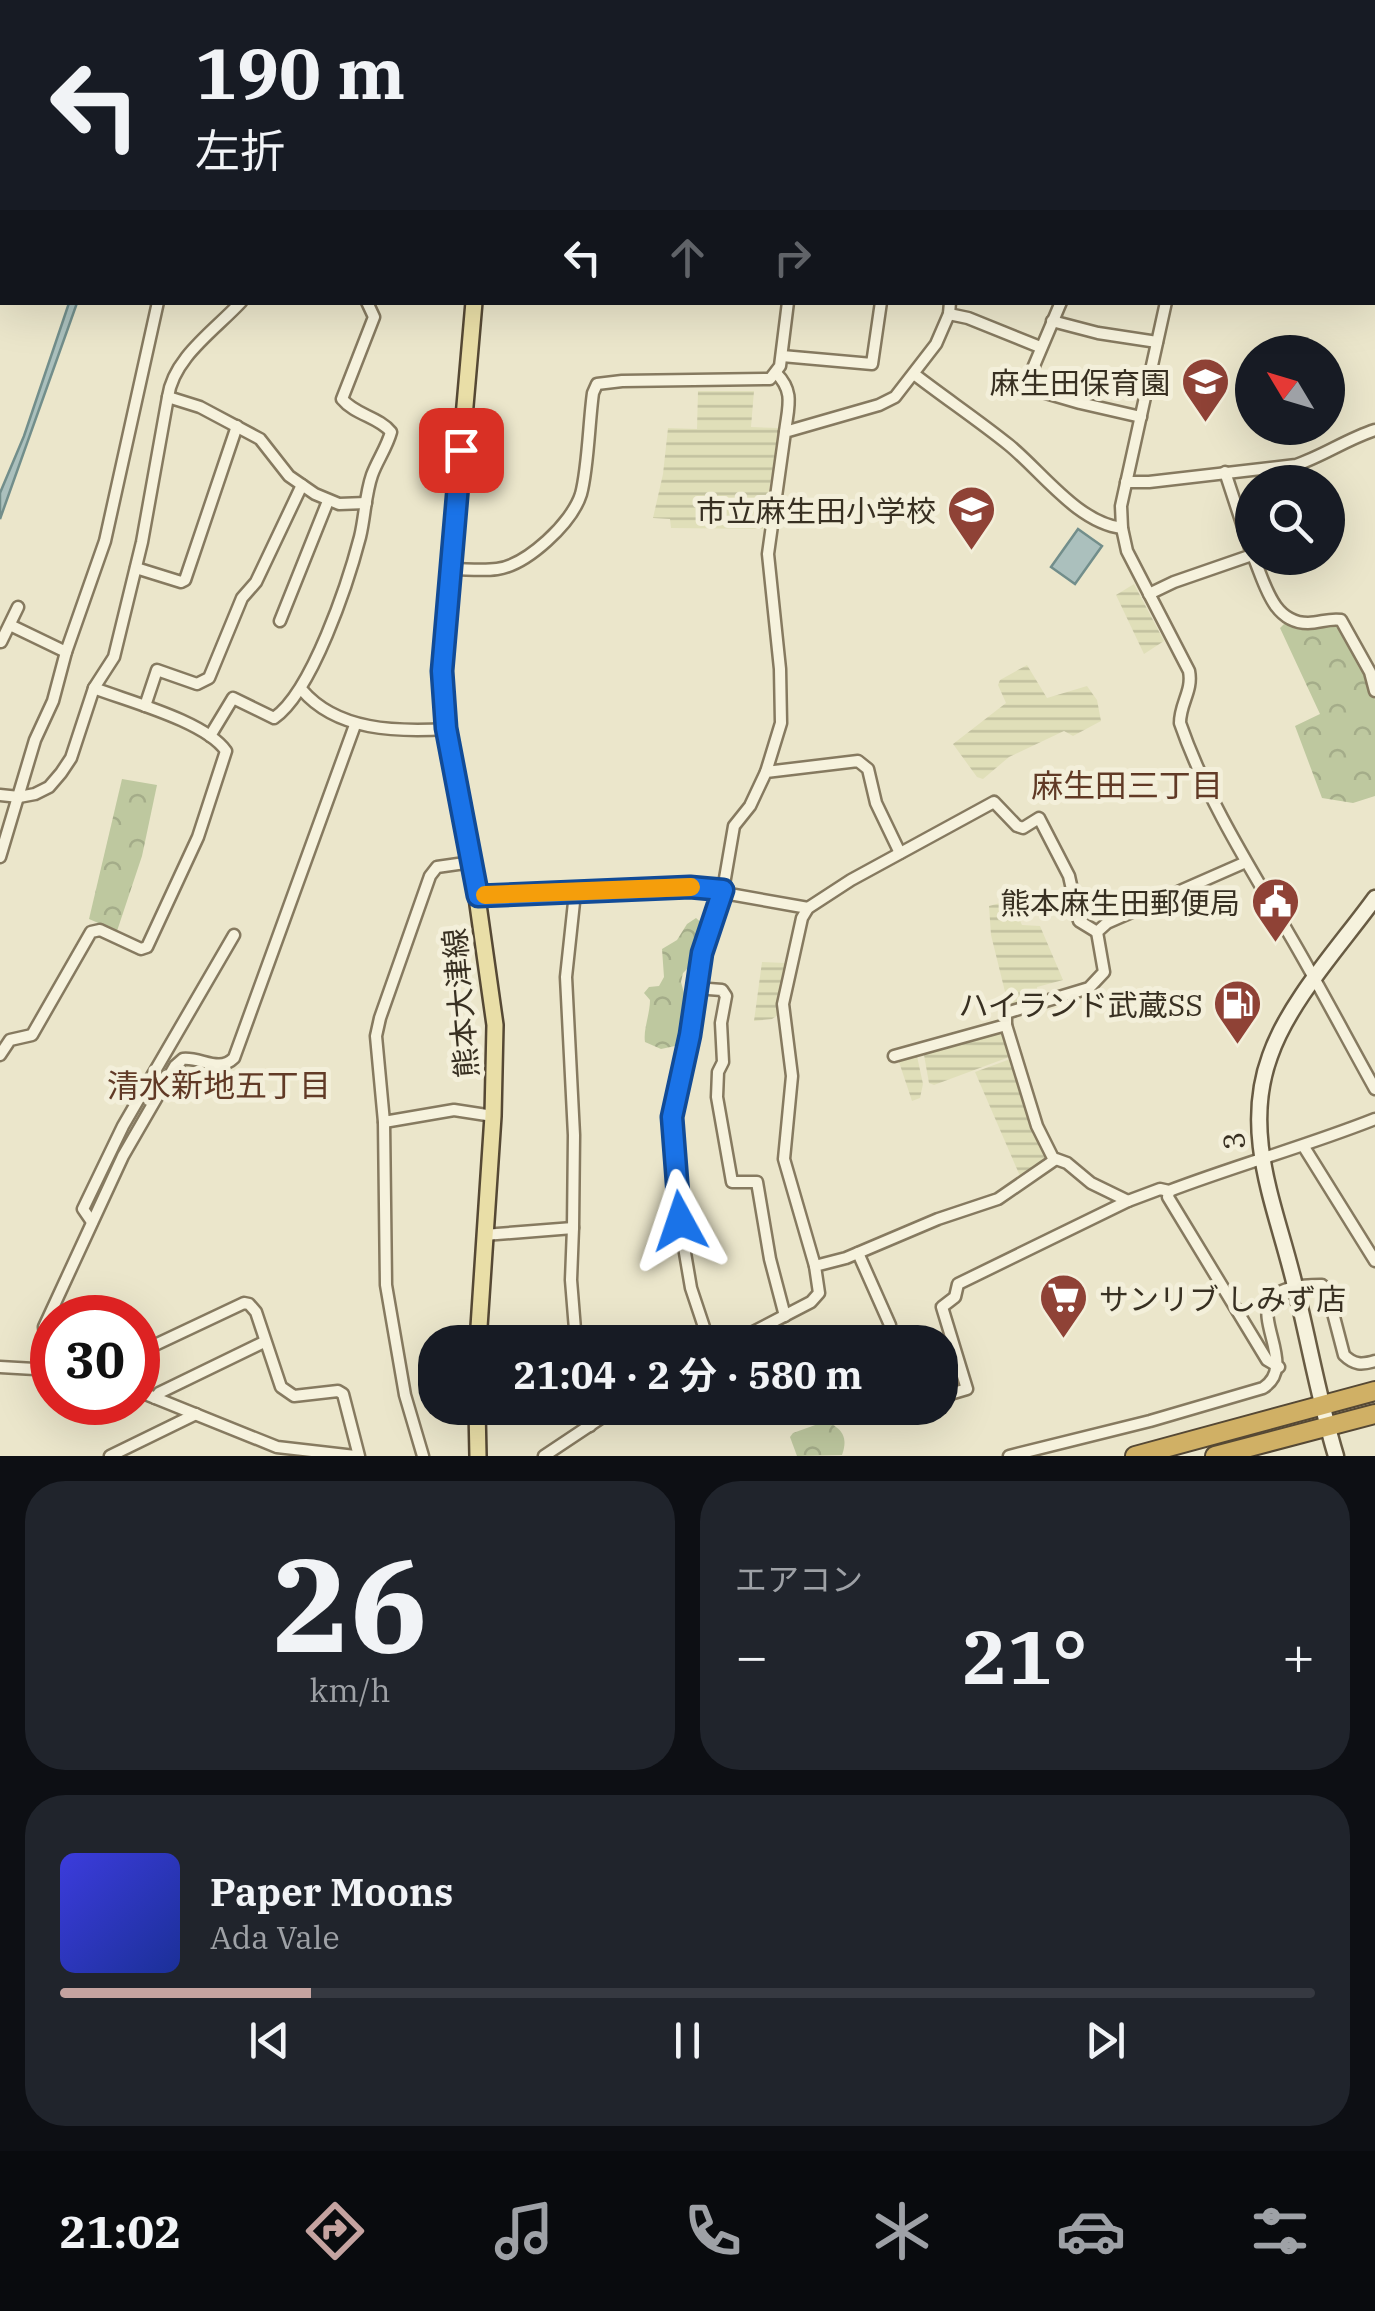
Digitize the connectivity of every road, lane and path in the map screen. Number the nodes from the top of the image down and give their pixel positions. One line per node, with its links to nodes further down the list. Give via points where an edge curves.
1 (157, 305): 37 (street, via 106,541)
2 (237, 305): 16 (street, via 180,364)
3 (368, 305): 26 (street, via 374,317 342,399 390,432)
4 (474, 305): 30 (main road, 熊本大津線)
5 (788, 305): 13 (street)
6 (881, 305): 13 (street, via 872,364)
7 (1060, 305): 10 (street)
8 (1165, 305): 11 (street)
9 (950, 308): 12 (street); 15 (street)
10 (1052, 321): 11 (street); 12 (street)
11 (1157, 342): 17 (street)
12 (1040, 347): 17 (street, via 1026,386)
13 (782, 356): 14 (street)
14 (776, 373): 20 (street, via 788,384); 30 (street, via 597,384 580,494 562,523 543,545 510,565)
15 (914, 374): 20 (street, via 879,405); 27 (street, via 1076,506)
16 (168, 397): 18 (street); 29 (street)
17 (1142, 417): 22 (street)
18 (237, 426): 23 (street, via 271,449 277,464); 29 (street, via 185,580)
19 (1375, 430): 21 (street, via 1296,465)
20 (785, 432): 45 (street, via 768,554 780,723)
21 (1225, 472): 22 (street); 25 (street)
22 (1126, 482): 27 (street)
23 (302, 486): 24 (street); 41 (street, via 242,598 209,678 196,684 157,670)
24 (328, 501): 26 (street); 34 (street)
25 (1235, 502)
26 (366, 503): 39 (street, via 339,601)
27 (1122, 528): 32 (street)
28 (1235, 561): 32 (street)
29 (136, 568): 38 (street, via 114,657)
30 (450, 568): 43 (main road, 熊本大津線, via 442,652)
31 (1262, 575): 40 (street, via 1281,613 1302,623 1340,620)
32 (1150, 594): 51 (street, via 1189,671 1183,731)
33 (18, 607): 35 (street)
34 (280, 621)
35 (10, 625): 36 (street); 37 (street)
36 (1, 642)
37 (66, 652): 47 (street)
38 (94, 688): 41 (street); 47 (street, via 67,766 49,787)
39 (302, 690): 42 (street); 44 (street, via 274,718 233,698)
40 (1375, 690)
41 (145, 706): 44 (street)
42 (354, 724): 43 (street); 73 (street, via 234,1058 219,1066 182,1058 175,1066)
43 (446, 728): 50 (main road, 熊本大津線)
44 (210, 736): 62 (street, via 225,758 198,838 147,946 91,932 32,1035 10,1040)
45 (766, 772): 48 (street, via 863,762); 52 (street, via 734,826)
46 (0, 795): 47 (street)
47 (19, 797): 49 (street)
48 (900, 853): 56 (street); 57 (street, via 990,802 1023,828 1039,818 1069,876 1079,921)
49 (0, 856)
50 (472, 862): 54 (main road, 熊本大津線); 67 (street, via 437,868 430,876 380,1018 376,1057)
51 (1246, 862): 57 (street); 59 (street)
52 (723, 890): 53 (street); 56 (street); 60 (street)
53 (575, 893): 54 (street); 74 (street, via 566,977)
54 (478, 896): 65 (main road, 熊本大津線, via 496,1025)
55 (1375, 898): 59 (street, 3)
56 (808, 908): 78 (street, via 783,1004 792,1076 784,1159)
57 (1097, 932): 61 (street, via 1104,972 1094,985 1006,1013)
58 (234, 936): 73 (street, via 116,1140 83,1209)
59 (1315, 979): 64 (street); 69 (street, 3, via 1270,1054 1258,1108)
60 (695, 988): 81 (street, via 726,996 718,1072 724,1145 732,1182 757,1182); 84 (street, via 672,1117 684,1247)
61 (1006, 1024): 63 (street); 70 (street)
62 (0, 1055)
63 (894, 1056)
64 (1375, 1089)
65 (493, 1116): 67 (street, via 454,1110); 75 (main road, 熊本大津線)
66 (1375, 1119): 68 (street)
67 (384, 1122): 108 (street, via 386,1285)
68 (1304, 1147): 69 (street); 77 (street)
69 (1262, 1158): 71 (street); 79 (street, 3)
70 (1054, 1160): 72 (street); 76 (street, via 998,1199)
71 (1168, 1190): 72 (street); 93 (street, via 1267,1360)
72 (1128, 1201): 87 (street, via 958,1284 942,1307)
73 (92, 1222): 80 (street)
74 (573, 1228): 75 (street); 83 (street)
75 (484, 1235): 82 (main road, 熊本大津線)
76 (858, 1253): 78 (street); 86 (street)
77 (1375, 1262)
78 (815, 1266): 81 (street, via 819,1293)
79 (1296, 1287): 91 (street, via 1322,1285 1344,1355 1351,1362); 93 (street, via 1267,1304); 99 (street, 3)
80 (59, 1295)
81 (785, 1316): 85 (street)
82 (479, 1325)
83 (574, 1325)
84 (703, 1325)
85 (767, 1325)
86 (890, 1325)
87 (948, 1325)
88 (264, 1342): 89 (street, via 253,1306 244,1303); 97 (street); 107 (street, via 286,1393 343,1394)
89 (160, 1343)
90 (958, 1359): 95 (street, via 967,1388)
91 (1375, 1361)
92 (0, 1367): 94 (street)
93 (1279, 1367): 111 (street, via 1263,1388)
94 (30, 1369)
95 (958, 1391)
96 (1375, 1391): 99 (highway)
97 (160, 1392)
98 (160, 1400): 100 (street)
99 (1322, 1406): 104 (street, 3); 112 (highway)
100 (196, 1414): 105 (street); 106 (street)
101 (1375, 1414): 104 (highway)
102 (477, 1425): 109 (main road)
103 (590, 1426): 110 (street)
104 (1328, 1428): 113 (highway); 114 (street, 3)
105 (292, 1453): 107 (street)
106 (110, 1456)
107 (357, 1456)
108 (423, 1456)
109 (478, 1456)
110 (544, 1456)
111 (1009, 1456)
112 (1136, 1456)
113 (1215, 1456)
114 (1336, 1456)

